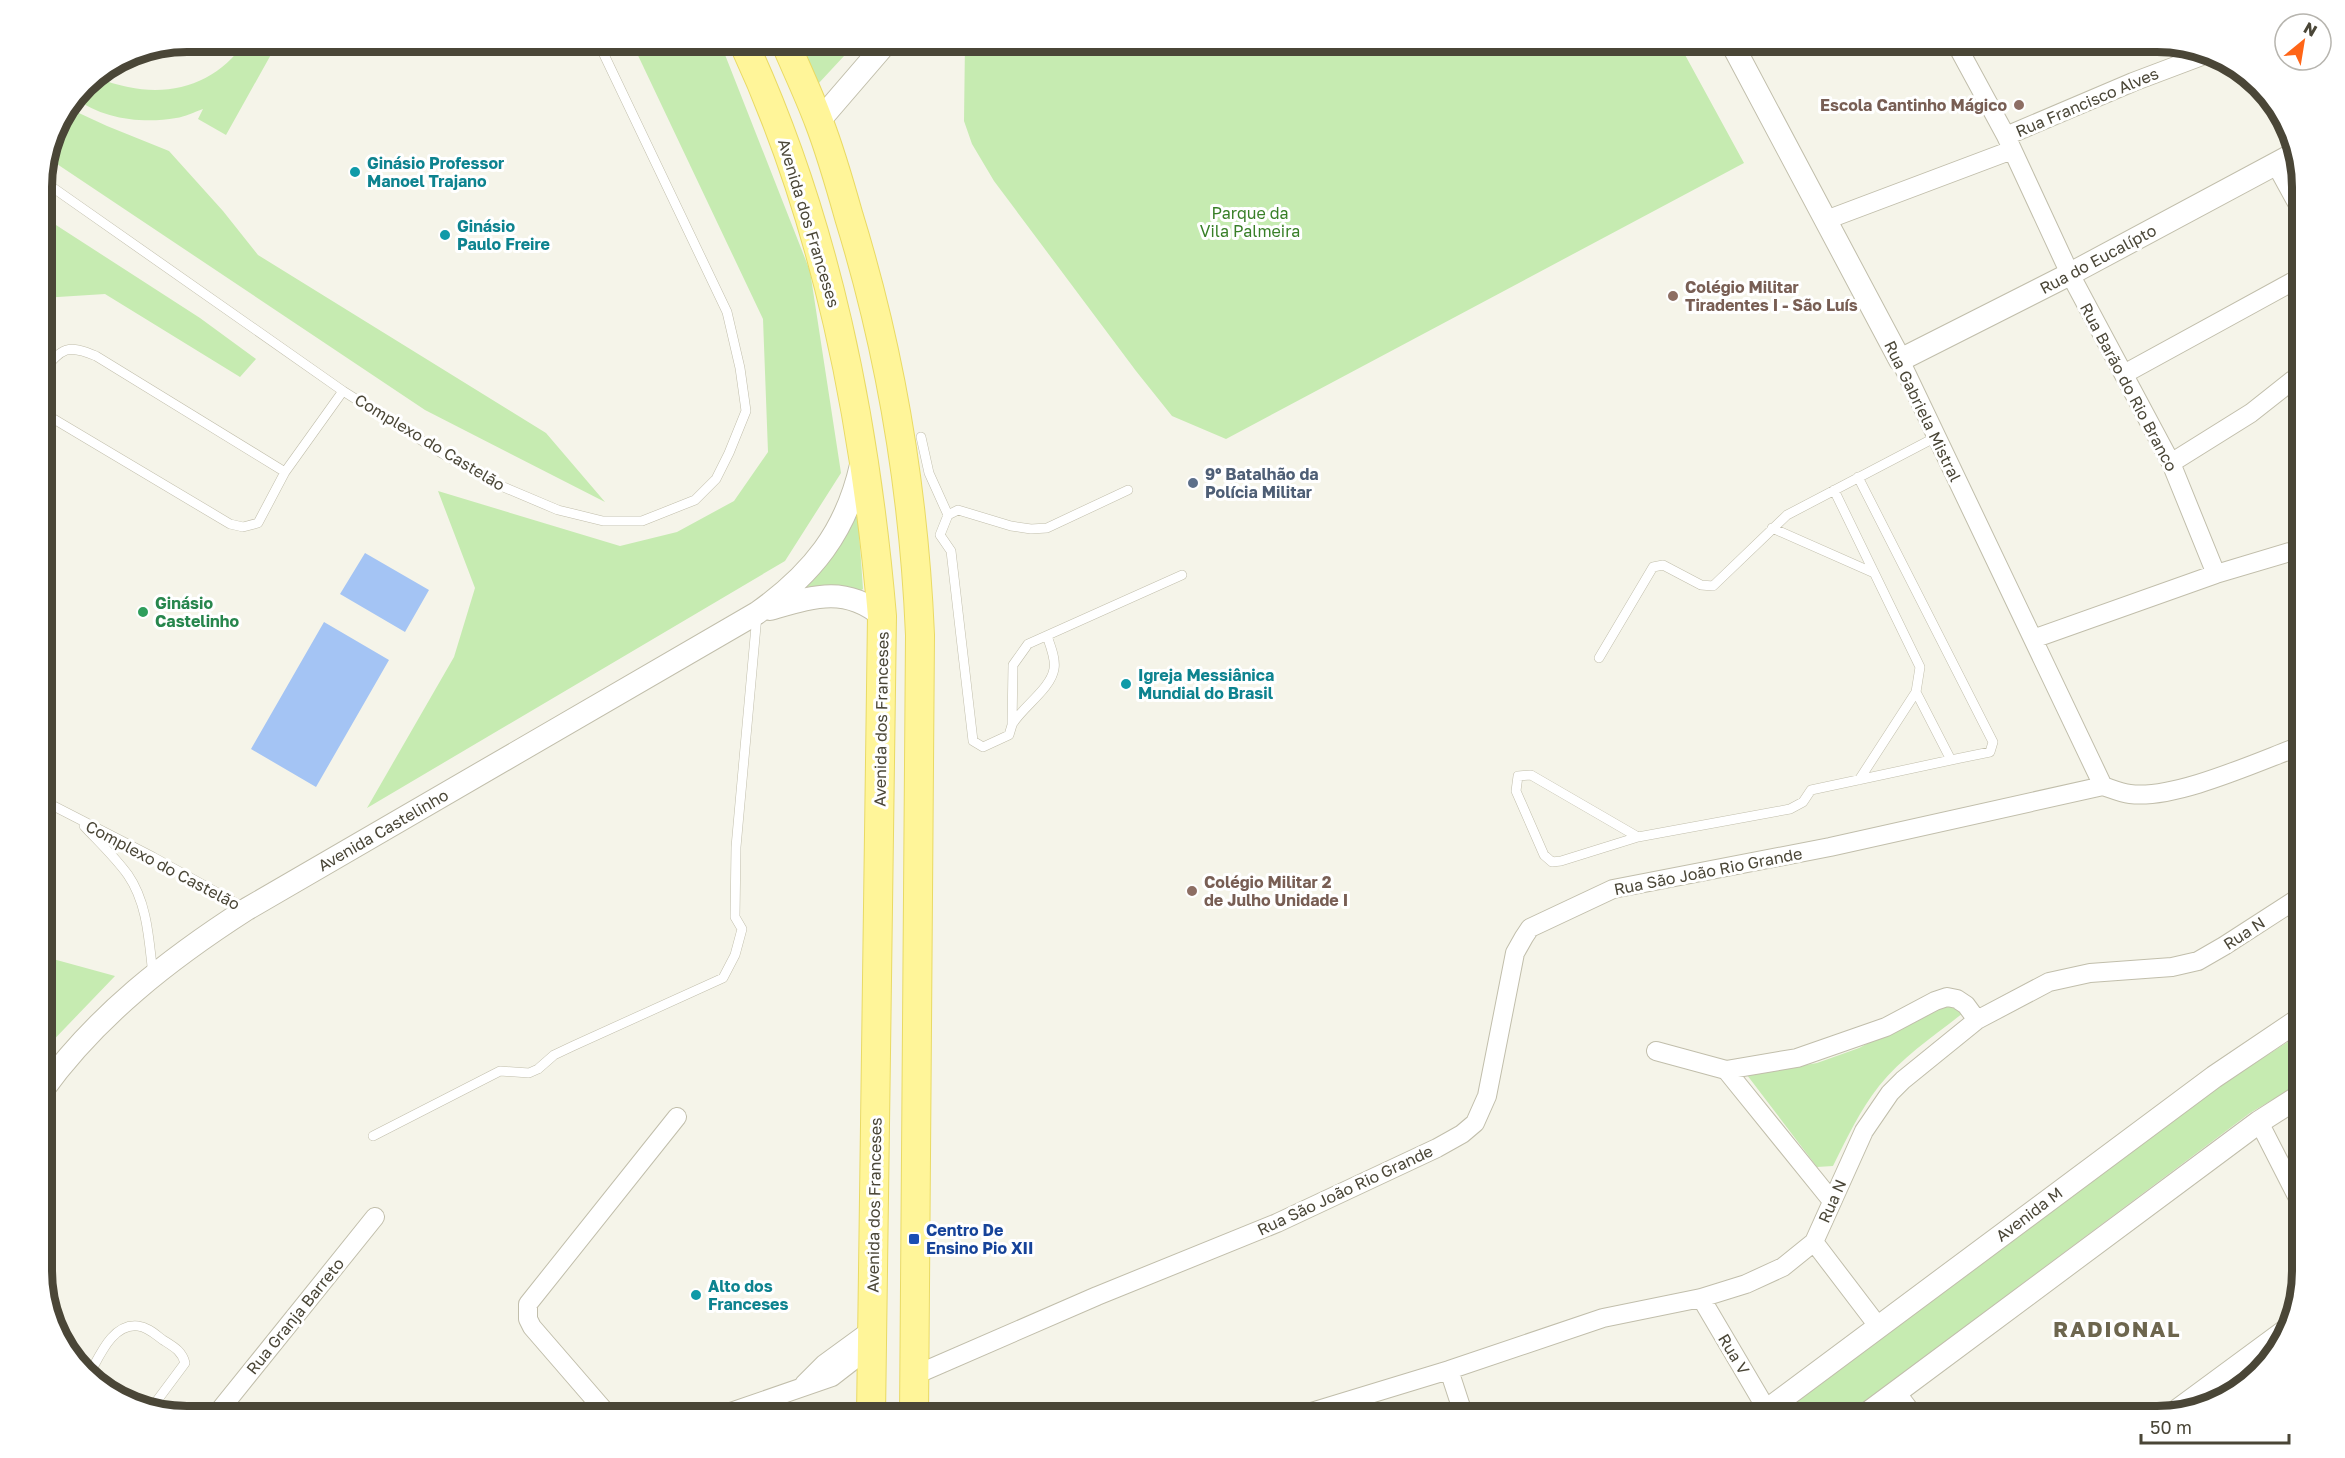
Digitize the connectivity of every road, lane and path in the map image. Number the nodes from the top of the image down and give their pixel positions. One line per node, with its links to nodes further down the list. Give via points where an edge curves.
1 (1736, 52): 13 (street, Rua Gabriela Mistral)
2 (1959, 52): 9 (street, Rua Barão do Rio Branco)
3 (603, 53): 20 (lane, Complexo do Castelão, via 727,312 746,411 716,479 694,500 642,521 603,521 569,513 494,483)
4 (748, 53): 24 (main road, Avenida dos Franceses, via 807,207 836,310)
5 (790, 53): 8 (main road)
6 (878, 53): 8 (street)
7 (2196, 58): 9 (street, Rua Francisco Alves, via 2133,82)
8 (819, 121): 32 (main road, via 859,248 903,449)
9 (2009, 143): 13 (street, Rua Francisco Alves); 14 (street, Rua Barão do Rio Branco)
10 (2284, 158): 11 (street); 14 (street, Rua do Eucalípto)
11 (2292, 181)
12 (53, 188): 20 (lane, Complexo do Castelão)
13 (1826, 220): 17 (street, Rua Gabriela Mistral)
14 (2070, 274): 17 (street, Rua do Eucalípto); 18 (street, Rua Barão do Rio Branco)
15 (2292, 282): 18 (street)
16 (53, 360): 26 (lane, via 60,352 78,348 96,356)
17 (1900, 360): 22 (street, Rua Gabriela Mistral)
18 (2124, 374): 25 (street, Rua Barão do Rio Branco)
19 (2292, 381): 25 (street, via 2251,413)
20 (343, 391): 26 (lane)
21 (53, 419): 26 (lane, via 230,524 258,523)
22 (1936, 436): 27 (lane); 40 (street, Rua Gabriela Mistral)
23 (921, 437): 30 (lane, via 929,473)
24 (864, 452): 37 (street, Avenida Castelinho, via 856,489 828,545 790,588); 38 (main road, Avenida dos Franceses)
25 (2171, 463): 35 (street, Rua Barão do Rio Branco)
26 (285, 472)
27 (1858, 477): 29 (lane); 45 (lane, via 1993,742 1990,752)
28 (1128, 490): 30 (lane, via 1047,528 1011,526 962,510)
29 (1834, 490): 31 (lane, via 1787,515); 34 (lane)
30 (948, 515): 32 (lane)
31 (1772, 528): 34 (lane); 41 (lane, via 1713,586 1701,585 1663,565 1653,567)
32 (927, 536): 43 (lane, via 951,551 973,741 983,747 1009,735); 75 (main road, via 920,647)
33 (2292, 551): 35 (street)
34 (1874, 573): 42 (lane, via 1920,667)
35 (2216, 574): 40 (street)
36 (1182, 575): 39 (lane)
37 (758, 613): 38 (street, Avenida Castelinho, via 812,597 833,596 853,599); 52 (street, Avenida Castelinho); 62 (lane, via 736,847 735,917 742,929 723,978 554,1055 538,1070 500,1071)
38 (882, 616): 69 (main road, Avenida dos Franceses)
39 (1047, 636): 43 (lane, via 1055,668 1049,683); 43 (lane, via 1028,644 1013,665)
40 (2033, 639): 47 (street, Rua Gabriela Mistral)
41 (1599, 658)
42 (1916, 692): 45 (lane); 46 (lane)
43 (1012, 725)
44 (2292, 749): 47 (street, Rua São João Rio Grande, via 2169,791 2129,794)
45 (1952, 760): 46 (lane)
46 (1859, 780): 50 (lane, via 1811,790 1803,802 1790,809)
47 (2103, 786): 75 (street, Rua São João Rio Grande, via 1830,847 1613,889 1530,928 1515,953 1487,1096 1475,1124 1462,1134 1277,1223 1097,1296)
48 (53, 806): 49 (lane, Complexo do Castelão)
49 (78, 820): 52 (lane, Complexo do Castelão, via 153,856); 53 (lane, Complexo do Castelão, via 129,877 148,930)
50 (1638, 837): 50 (lane, via 1531,775 1518,776 1516,791 1544,855 1552,862)
51 (2292, 902): 54 (street, Rua N, via 2198,961 2172,967 2090,973 2049,982)
52 (247, 909): 53 (street, Avenida Castelinho, via 195,942)
53 (153, 976): 58 (street, Avenida Castelinho, via 92,1030)
54 (1977, 1020): 57 (street, via 1966,1005 1947,997 1838,1045 1797,1058); 64 (street, Rua N, via 1890,1093 1864,1131)
55 (2292, 1024): 68 (street, Avenida M, via 2214,1077)
56 (1656, 1052): 57 (street)
57 (1725, 1070): 64 (street)
58 (53, 1078)
59 (2292, 1101): 61 (street)
60 (677, 1118): 78 (street, via 528,1304 532,1327)
61 (2259, 1122): 63 (street); 73 (street)
62 (373, 1136)
63 (2292, 1186)
64 (1832, 1202): 66 (street, Rua N)
65 (375, 1217): 77 (street, Rua Granja Barreto)
66 (1814, 1242): 67 (street, Rua N, via 1765,1276); 68 (street)
67 (1701, 1298): 72 (street, Rua N, via 1603,1318); 83 (street, Rua V)
68 (1878, 1326): 84 (street, Avenida M)
69 (872, 1337): 79 (street, via 824,1364 803,1385); 80 (main road, Avenida dos Franceses)
70 (2274, 1338): 74 (street)
71 (93, 1367): 76 (lane, via 116,1333 128,1327 147,1329 181,1352 185,1363)
72 (1449, 1370): 81 (street, Rua N); 82 (street)
73 (1896, 1392): 85 (street); 86 (street)
74 (2204, 1397)
75 (914, 1399)
76 (156, 1402)
77 (223, 1406)
78 (600, 1406)
79 (746, 1406)
80 (871, 1406)
81 (1331, 1406)
82 (1461, 1406)
83 (1760, 1406)
84 (1774, 1406)
85 (1877, 1406)
86 (1906, 1406)

